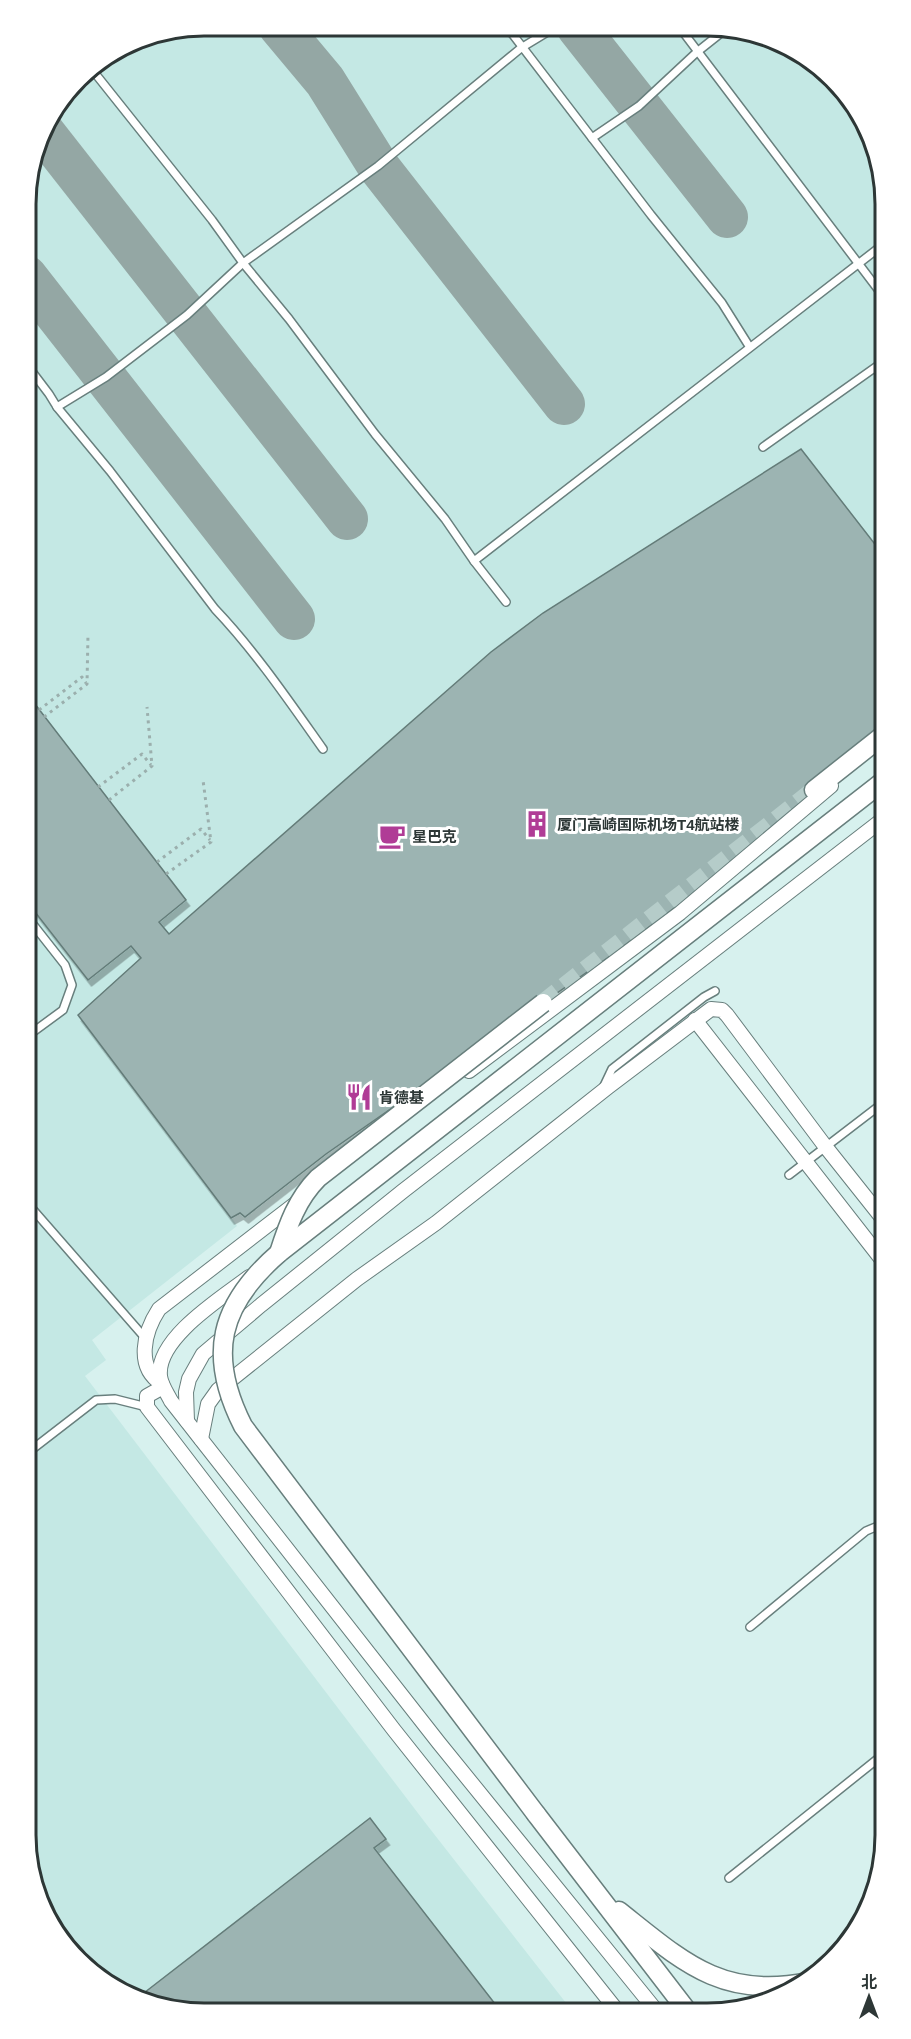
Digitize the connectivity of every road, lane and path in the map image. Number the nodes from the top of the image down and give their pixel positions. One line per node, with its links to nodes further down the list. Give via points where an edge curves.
1 (513, 36): 5 (lane)
2 (541, 36): 5 (lane)
3 (686, 36): 6 (lane)
4 (717, 36): 6 (lane)
5 (521, 48): 8 (lane); 10 (lane, via 378,166)
6 (697, 52): 8 (lane, via 639,106); 11 (lane)
7 (97, 75): 10 (lane)
8 (592, 138): 13 (lane, via 722,303)
9 (875, 251): 11 (lane)
10 (243, 263): 16 (lane, via 187,315 105,377); 18 (lane)
11 (858, 264): 12 (lane); 13 (lane)
12 (875, 286)
13 (749, 346): 18 (lane)
14 (875, 368): 17 (lane)
15 (36, 378): 16 (lane)
16 (57, 407): 26 (lane)
17 (762, 447)
18 (474, 561): 19 (lane)
19 (506, 602)
20 (88, 634): 21 (path)
21 (87, 684): 23 (path, via 82,677); 24 (path)
22 (147, 707): 28 (path)
23 (39, 710)
24 (44, 717)
25 (875, 742): 32 (street)
26 (323, 748)
27 (875, 749): 53 (street, via 680,913 169,1300 154,1317)
28 (152, 766): 30 (path, via 142,754); 34 (path)
29 (203, 780): 36 (path)
30 (99, 787)
31 (875, 788): 52 (street, bridge)
32 (814, 790)
33 (875, 798): 54 (street, via 198,1316 166,1350 160,1369)
34 (109, 800)
35 (875, 825): 56 (street, via 403,1191 203,1354 189,1379)
36 (211, 842): 37 (path, via 201,829); 38 (path)
37 (157, 862)
38 (166, 874)
39 (36, 928): 43 (lane, via 65,965 72,985 63,1010)
40 (715, 991): 44 (lane, via 612,1070)
41 (543, 1003): 52 (street, bridge, via 318,1178 289,1221)
42 (695, 1020): 44 (street); 46 (street, via 711,1009 722,1010); 47 (street)
43 (36, 1030)
44 (602, 1092): 57 (street, via 218,1390 208,1404)
45 (875, 1109): 46 (lane)
46 (825, 1146): 47 (lane); 49 (street)
47 (806, 1162): 48 (lane); 51 (street)
48 (789, 1175)
49 (875, 1209)
50 (36, 1213): 53 (lane)
51 (875, 1251)
52 (279, 1253): 63 (street, bridge, via 259,1270 230,1314 223,1355 224,1375 234,1408 243,1426)
53 (146, 1339): 54 (street, via 148,1370)
54 (163, 1385): 55 (street, via 147,1396); 56 (street)
55 (147, 1407): 58 (lane, via 115,1399 96,1400); 65 (street, via 394,1730)
56 (187, 1421): 57 (street)
57 (201, 1439): 66 (street, via 439,1743)
58 (36, 1446)
59 (875, 1527): 60 (lane)
60 (750, 1627)
61 (875, 1761): 62 (lane)
62 (729, 1878)
63 (597, 1893): 64 (street, via 681,1960 713,1977 759,1988); 67 (street)
64 (779, 1987)
65 (611, 2003)
66 (650, 2003)
67 (681, 2003)

